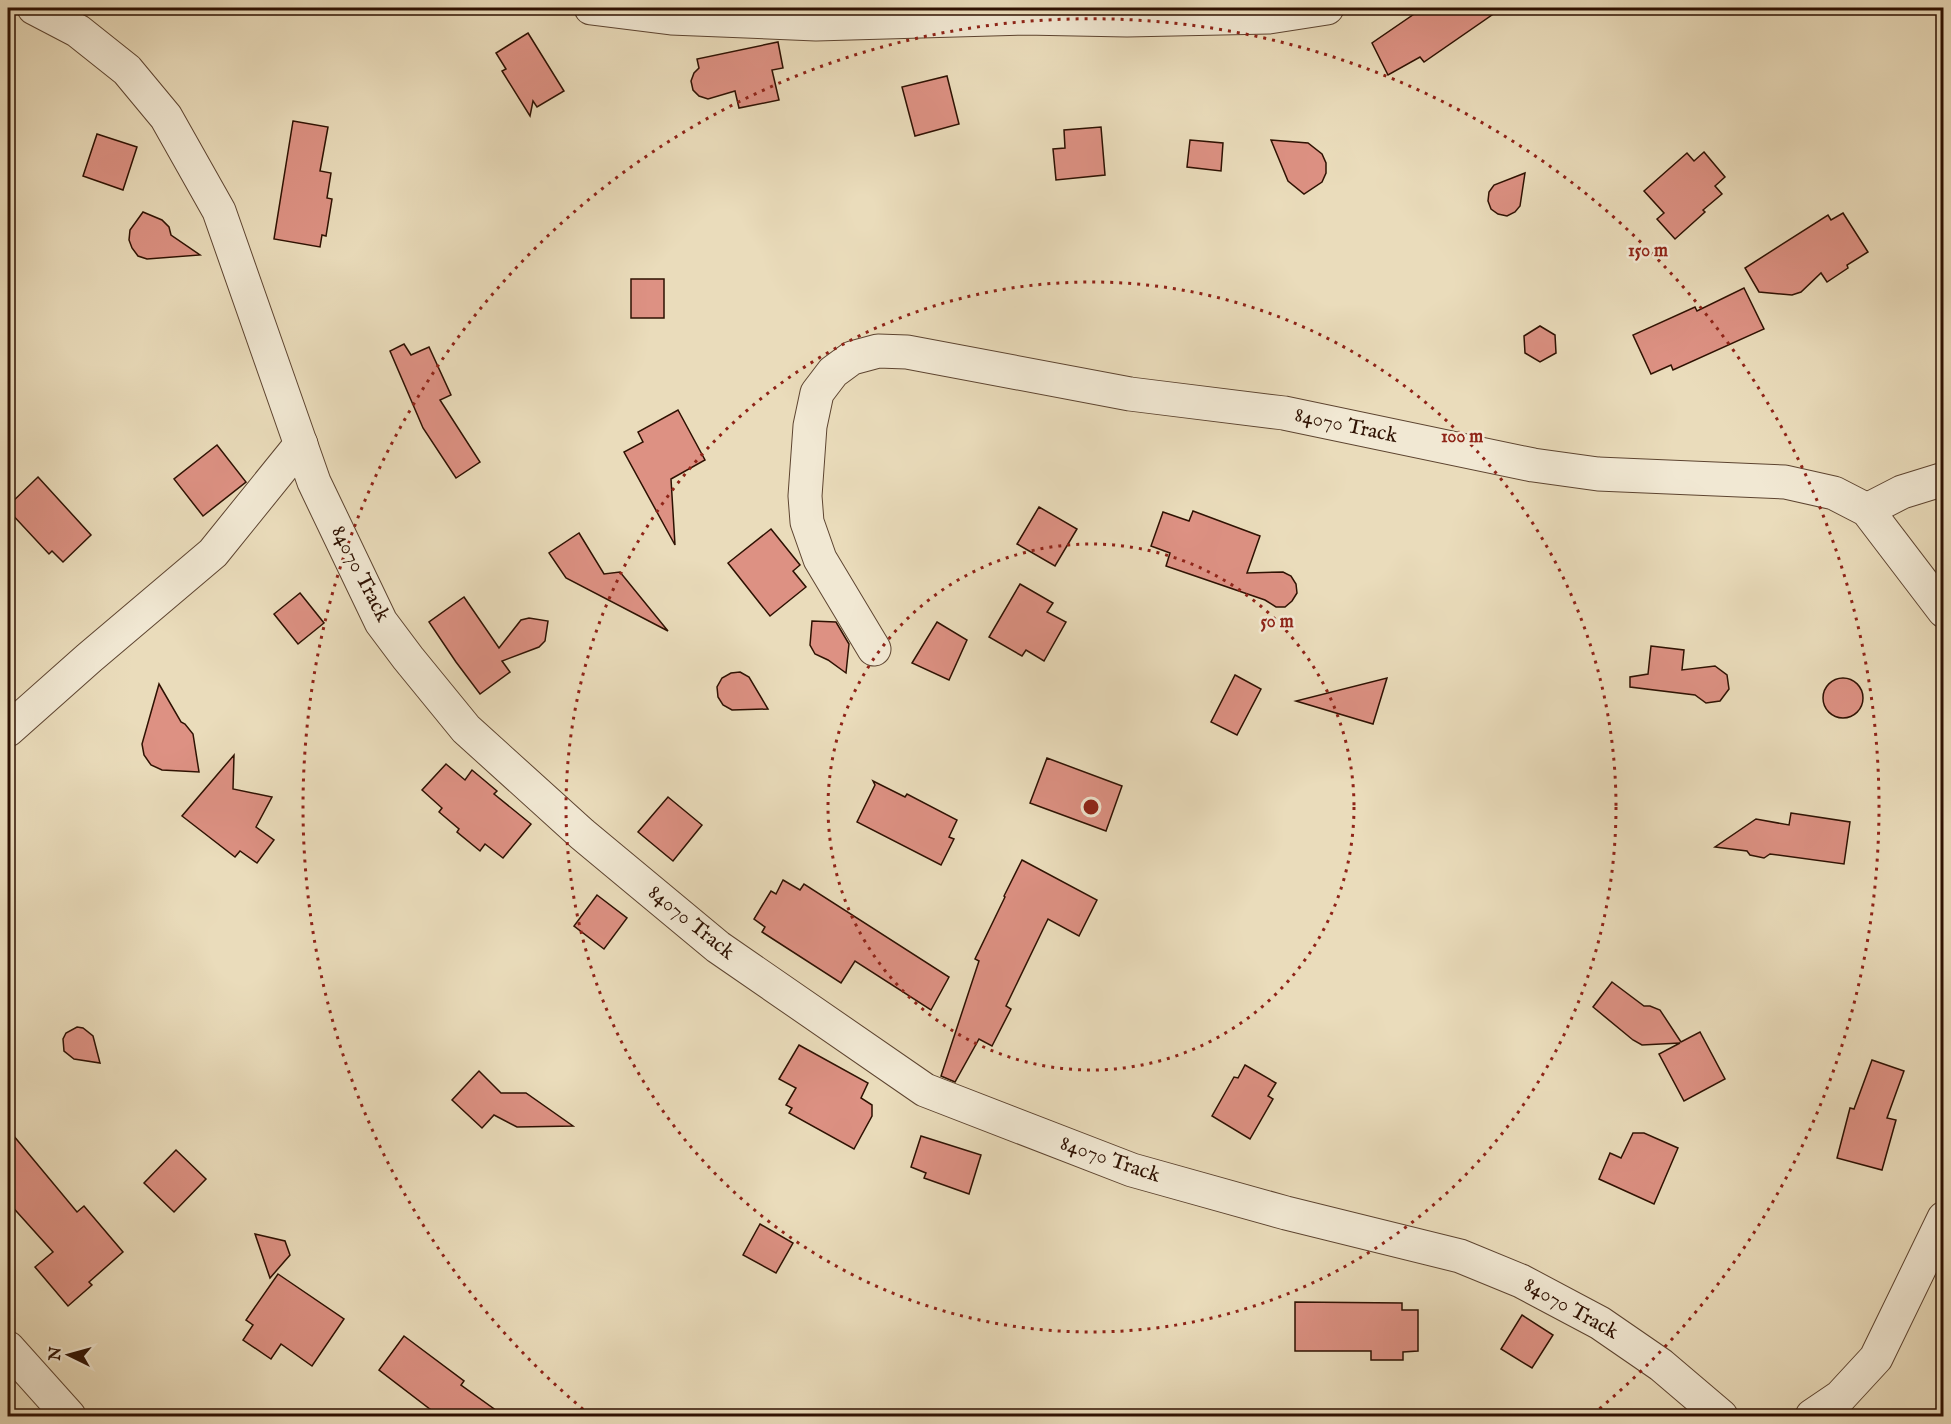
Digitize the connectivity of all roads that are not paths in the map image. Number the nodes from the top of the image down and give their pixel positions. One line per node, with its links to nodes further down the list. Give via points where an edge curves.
1 (34, 8): 5 (street, 84070 Track, via 78,31 128,70 165,117 219,211)
2 (591, 8): 4 (street)
3 (1328, 8): 4 (street, via 1269,17 816,24 671,18)
4 (637, 10)
5 (301, 444): 10 (street, via 213,553); 14 (street, 84070 Track, via 314,482 381,622 466,729 582,834 718,947 925,1090 1132,1170 1460,1256 1511,1277 1600,1323 1661,1365)
6 (1944, 479): 7 (street, via 1902,492)
7 (1867, 510): 8 (street, 84070 Track); 9 (street, 84070 Track, via 1834,493 1785,482 1598,474 1533,465 1284,413 1130,394 907,352 878,351 852,358 833,372 817,393 805,486 807,522 820,559)
8 (1944, 611)
9 (874, 649)
10 (8, 730)
11 (1944, 1218): 15 (street, via 1876,1358 1840,1396)
12 (8, 1348): 13 (street)
13 (69, 1416)
14 (1721, 1416)
15 (1812, 1416)

